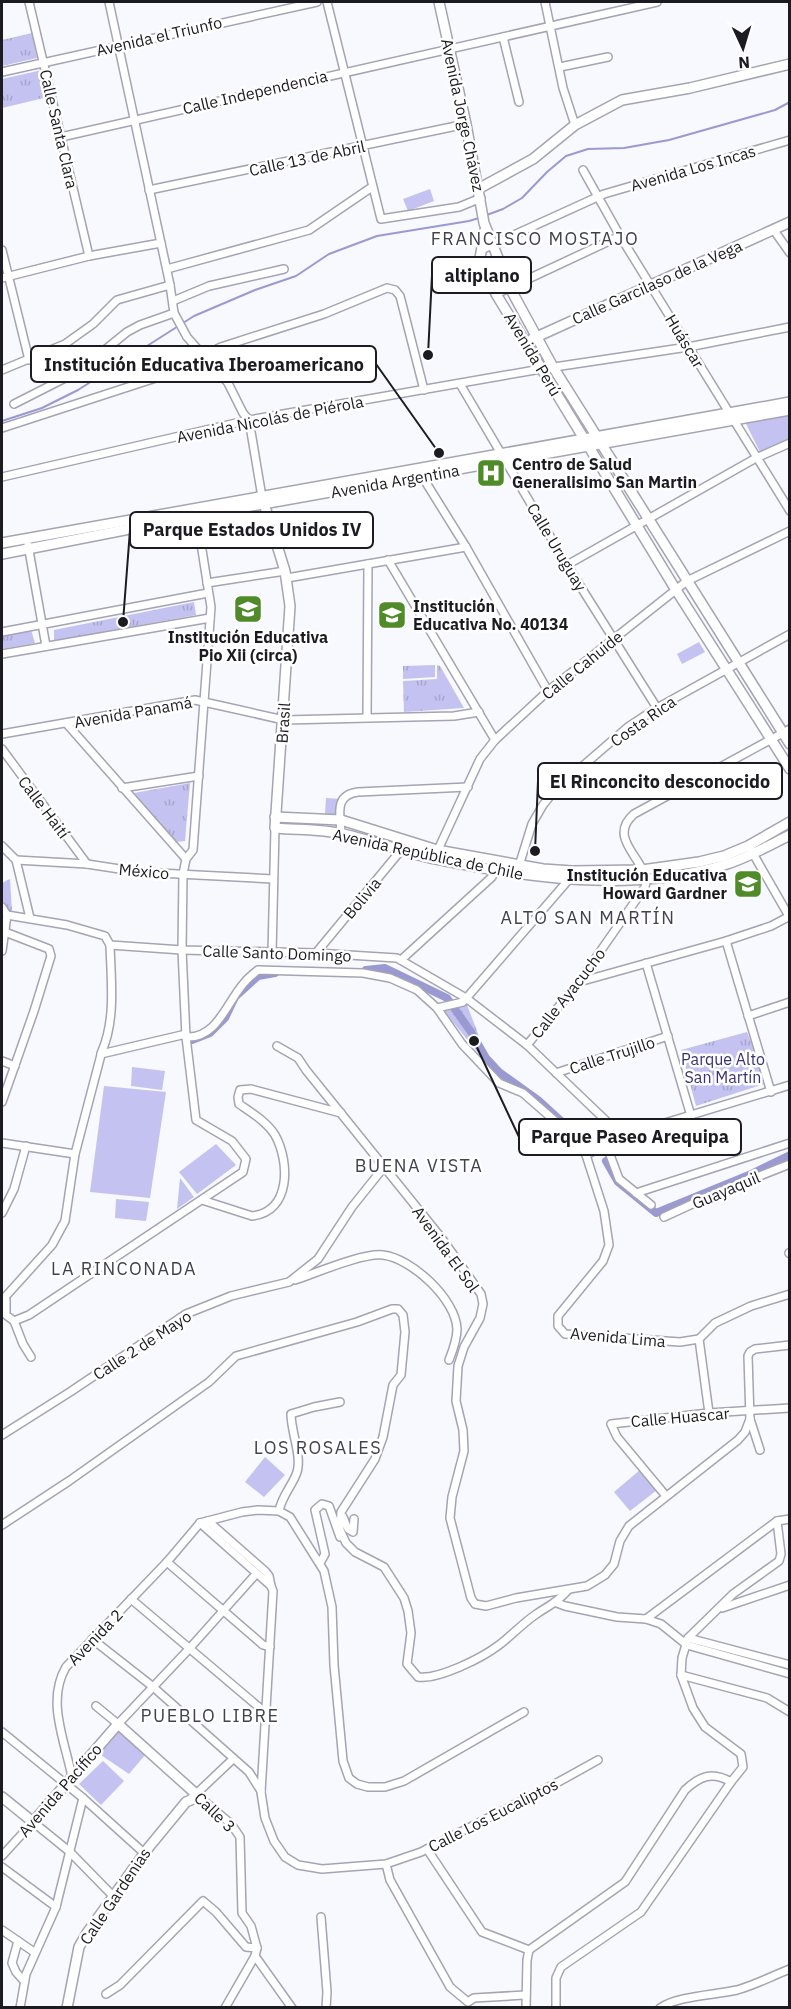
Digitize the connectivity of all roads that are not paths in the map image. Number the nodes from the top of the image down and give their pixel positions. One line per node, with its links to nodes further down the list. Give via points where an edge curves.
1 (29, 2): 13 (street, Calle Santa Clara)
2 (109, 2): 10 (street)
3 (317, 2): 10 (street, Avenida el Triunfo)
4 (327, 2): 17 (street)
5 (438, 2): 11 (street, Avenida Jorge Chávez)
6 (546, 2): 8 (street)
7 (657, 2): 8 (street, Calle Independencia)
8 (551, 26): 9 (street, Calle Independencia); 15 (street)
9 (503, 37): 11 (street, Calle Independencia); 18 (street)
10 (120, 45): 13 (street, Avenida el Triunfo); 19 (street)
11 (449, 50): 17 (street, Calle Independencia); 20 (street, Avenida Jorge Chávez)
12 (608, 57): 15 (street)
13 (43, 62): 16 (street, Avenida el Triunfo); 22 (street, Calle Santa Clara)
14 (789, 64): 21 (street, via 622,100)
15 (560, 67): 21 (street)
16 (2, 72)
17 (344, 72): 19 (street, Calle Independencia); 24 (street)
18 (519, 102)
19 (135, 120): 22 (street, Calle Independencia); 27 (street)
20 (466, 124): 24 (street, Calle 13 de Abril); 28 (street, Avenida Jorge Chávez)
21 (575, 125): 28 (street)
22 (61, 137): 39 (street, Calle Santa Clara)
23 (789, 140): 29 (street, Avenida Los Incas)
24 (362, 146): 26 (street); 27 (street, Calle 13 de Abril)
25 (583, 170): 29 (street, Huáscar)
26 (372, 187): 28 (street, via 381,219 459,207); 40 (street, via 309,230)
27 (149, 190): 34 (street)
28 (480, 197): 31 (street, Avenida Jorge Chávez)
29 (598, 198): 33 (street, Huáscar); 35 (street, Avenida Los Incas)
30 (789, 222): 32 (street, Calle Garcilaso de la Vega)
31 (484, 226): 35 (street, Avenida Perú); 37 (street, Avenida Perú)
32 (773, 229): 38 (street); 44 (street, Calle Garcilaso de la Vega)
33 (620, 236): 44 (street, Huáscar); 45 (street)
34 (161, 243): 39 (street); 40 (street)
35 (492, 246): 37 (street, Avenida Los Incas); 45 (street, Avenida Perú)
36 (2, 250): 42 (street)
37 (481, 250): 46 (street, Avenida Perú, via 480,258)
38 (789, 254)
39 (89, 255): 42 (street)
40 (166, 269): 43 (street)
41 (284, 269): 47 (street, via 209,286)
42 (5, 277): 53 (street)
43 (170, 285): 47 (street); 53 (street, via 117,300 65,344)
44 (650, 285): 50 (street, Calle Garcilaso de la Vega); 52 (street, Huáscar)
45 (510, 288): 46 (street); 50 (street, Avenida Perú)
46 (496, 294): 51 (street, Avenida Perú)
47 (172, 301): 48 (street)
48 (175, 315): 54 (street); 61 (street, via 140,325 79,371)
49 (789, 327): 52 (street, Avenida Nicolás de Piérola)
50 (536, 337): 51 (street, Calle Garcilaso de la Vega); 55 (street, Avenida Perú)
51 (525, 342): 56 (street, Avenida Perú)
52 (688, 347): 55 (street, Avenida Nicolás de Piérola); 63 (street, Huáscar)
53 (29, 360): 57 (street)
54 (208, 361): 59 (street, via 221,347 391,288 400,296); 64 (street, via 228,383); 65 (street)
55 (553, 367): 56 (street, Avenida Nicolás de Piérola); 66 (street, Avenida Perú)
56 (541, 369): 58 (street, Avenida Nicolás de Piérola); 67 (street, Avenida Perú)
57 (2, 370)
58 (460, 384): 59 (street, Avenida Nicolás de Piérola); 69 (street, Calle Uruguay)
59 (424, 390): 64 (street, Avenida Nicolás de Piérola)
60 (789, 402): 63 (street, Avenida Argentina)
61 (14, 404)
62 (789, 410): 63 (street, Avenida Argentina)
63 (730, 416): 66 (street, Avenida Argentina); 70 (street, Huáscar)
64 (249, 420): 72 (street, Avenida Nicolás de Piérola); 73 (street)
65 (2, 428)
66 (599, 439): 67 (street, Avenida Argentina); 76 (street, Avenida Perú)
67 (587, 442): 69 (street, Avenida Argentina); 77 (street, Avenida Perú)
68 (789, 443): 70 (street)
69 (504, 457): 71 (street, Avenida Argentina); 87 (street, Calle Uruguay)
70 (756, 458): 74 (street, Huáscar); 76 (street)
71 (419, 472): 73 (street, Avenida Argentina); 82 (street)
72 (2, 477)
73 (263, 501): 75 (street, Avenida Argentina); 88 (street, Brasil)
74 (789, 511)
75 (196, 512): 79 (street, Avenida Argentina); 90 (street)
76 (649, 519): 77 (street); 89 (street, Avenida Perú)
77 (637, 525): 87 (street); 91 (street, Avenida Perú)
78 (789, 531): 89 (street, Calle Cahuide)
79 (73, 535): 80 (street, Avenida Argentina); 83 (street, Avenida Argentina)
80 (26, 539): 81 (street, Avenida Argentina); 83 (street)
81 (2, 543)
82 (466, 547): 85 (street); 102 (street)
83 (29, 549): 84 (street, Avenida Argentina); 94 (street)
84 (2, 554)
85 (388, 560): 86 (street); 105 (street)
86 (368, 564): 88 (street); 106 (street)
87 (567, 566): 97 (street, Calle Uruguay)
88 (286, 574): 90 (street); 107 (street, Brasil, via 290,606)
89 (687, 581): 91 (street, Calle Cahuide); 100 (street, Avenida Perú)
90 (207, 584): 92 (street)
91 (676, 590): 97 (street, Calle Cahuide); 101 (street, Avenida Perú)
92 (208, 593): 93 (street); 94 (street)
93 (210, 618): 98 (street); 103 (street)
94 (42, 625): 95 (street); 98 (street)
95 (2, 632)
96 (789, 634): 100 (street, Costa Rica)
97 (613, 640): 102 (street, Calle Cahuide); 104 (street, Calle Uruguay)
98 (46, 646): 99 (street)
99 (2, 654)
100 (738, 662): 101 (street, Costa Rica); 109 (street, Avenida Perú)
101 (726, 669): 104 (street, Costa Rica); 112 (street, Avenida Perú)
102 (548, 691): 111 (street, Calle Cahuide)
103 (205, 701): 107 (street, Avenida Panamá); 108 (street, Avenida Panamá); 116 (street)
104 (657, 708): 133 (street, Costa Rica, via 628,727 555,790 532,824)
105 (478, 712): 106 (street, Avenida Panamá); 111 (street)
106 (367, 717): 107 (street, Avenida Panamá)
107 (284, 720): 119 (street, Brasil)
108 (66, 723): 110 (street, Avenida Panamá); 118 (street)
109 (786, 731): 112 (street); 113 (street, Avenida Perú)
110 (2, 734)
111 (495, 740): 117 (street, Calle Cahuide, via 480,759)
112 (770, 740): 115 (street, Avenida Perú); 138 (street, via 628,820 624,826 627,845)
113 (789, 744)
114 (2, 749): 132 (street, Calle Haití)
115 (789, 769)
116 (199, 776): 118 (street); 130 (street, via 193,850)
117 (468, 787): 120 (street, via 352,792 341,802); 129 (street, Calle Cahuide)
118 (122, 788): 130 (street)
119 (275, 817): 120 (street, Avenida República de Chile); 122 (street, Brasil)
120 (340, 820): 123 (street); 125 (street, Avenida República de Chile)
121 (789, 822): 128 (street, Avenida República de Chile)
122 (275, 828): 123 (street, Avenida República de Chile); 139 (street, Brasil)
123 (341, 833): 127 (street, Avenida República de Chile)
124 (789, 835): 128 (street, Avenida República de Chile)
125 (406, 841): 127 (street, Bolivia); 129 (street, Avenida República de Chile)
126 (2, 846): 131 (street)
127 (401, 850): 129 (street, Avenida República de Chile); 150 (street, Bolivia)
128 (751, 850): 138 (street, Avenida República de Chile, via 702,871); 142 (street)
129 (436, 854): 134 (street, Avenida República de Chile)
130 (186, 859): 135 (street)
131 (16, 860): 132 (street, México); 143 (street)
132 (87, 864): 135 (street, México)
133 (519, 864): 134 (street, Avenida República de Chile); 136 (street, Costa Rica); 137 (street, Avenida República de Chile)
134 (496, 865): 136 (street, Avenida República de Chile); 151 (street, via 492,877)
135 (183, 874): 139 (street, México); 147 (street)
136 (516, 874): 137 (street, Avenida República de Chile)
137 (572, 875): 138 (street, Avenida República de Chile); 154 (street)
138 (644, 875): 153 (street, Calle Ayacucho, via 645,887)
139 (273, 879): 149 (street, Brasil)
140 (2, 907): 141 (street)
141 (7, 915): 143 (street, Calle Santo Domingo); 144 (street)
142 (789, 917): 145 (street)
143 (30, 918): 146 (street, Calle Santo Domingo, via 105,936)
144 (3, 933): 148 (street); 164 (street, via 49,949 51,956)
145 (726, 941): 152 (street); 157 (street)
146 (110, 945): 147 (street, Calle Santo Domingo); 162 (street, via 111,1006)
147 (182, 950): 149 (street, Calle Santo Domingo); 158 (street)
148 (2, 951)
149 (272, 953): 150 (street, Calle Santo Domingo)
150 (316, 953): 151 (street, Calle Santo Domingo)
151 (401, 960): 154 (street, Calle Santo Domingo)
152 (646, 963): 153 (street); 159 (street)
153 (579, 982): 160 (street, Calle Ayacucho)
154 (466, 998): 156 (street); 160 (street, Calle Santo Domingo)
155 (789, 1002): 157 (street)
156 (437, 1008): 158 (street, via 417,990 390,978 363,973 258,970 209,1030); 177 (street, via 462,1044 499,1083 523,1093 548,1113 578,1141)
157 (748, 1016): 167 (street)
158 (186, 1036): 162 (street); 181 (street, via 196,1120 232,1141 246,1159 243,1172)
159 (668, 1036): 165 (street, Calle Trujillo); 170 (street)
160 (527, 1045): 165 (street, Calle Santo Domingo)
161 (278, 1046): 169 (street, Avenida El Sol, via 302,1062)
162 (101, 1054): 176 (street)
163 (2, 1061): 164 (street)
164 (15, 1066): 168 (street)
165 (556, 1073): 171 (street, Calle Santo Domingo)
166 (789, 1087): 167 (street)
167 (771, 1092): 170 (street)
168 (2, 1102)
169 (342, 1114): 179 (street, Avenida El Sol); 181 (street, via 251,1089 240,1090 239,1104 263,1121 275,1136 285,1173 284,1189 277,1203 260,1215)
170 (691, 1116): 171 (street)
171 (622, 1136): 174 (street)
172 (2, 1143): 175 (street)
173 (789, 1143): 180 (street)
174 (606, 1144): 177 (street); 180 (street, via 619,1179)
175 (26, 1146): 176 (street); 183 (street, via 14,1189)
176 (75, 1154): 187 (street, via 61,1232 6,1296 6,1315)
177 (586, 1155): 188 (street, Avenida Lima, via 604,1212 609,1245 603,1261 560,1312 557,1321 561,1330 569,1335 595,1337 680,1342)
178 (789, 1164): 184 (street, Guayaquil)
179 (384, 1167): 185 (street, Calle 2 de Mayo, via 318,1259); 213 (street, Avenida El Sol, via 481,1294 480,1318 458,1366 456,1401 464,1430 464,1451 450,1518 471,1598 479,1606 486,1606)
180 (636, 1193): 182 (street)
181 (202, 1200): 187 (street, via 29,1315)
182 (651, 1205)
183 (2, 1213)
184 (664, 1217)
185 (289, 1282): 191 (street, via 365,1257 399,1258 420,1272 447,1302 457,1330); 196 (street, Calle 2 de Mayo, via 231,1296 186,1314)
186 (789, 1294): 188 (street, via 715,1323)
187 (14, 1321): 190 (street)
188 (699, 1339): 194 (street)
189 (789, 1345): 195 (street, via 750,1352)
190 (31, 1357)
191 (449, 1360)
192 (340, 1402): 199 (street, via 291,1414 298,1468)
193 (789, 1408): 195 (street, Calle Huascar)
194 (709, 1413): 195 (street, Calle Huascar); 198 (street, Calle Huascar, via 611,1424 617,1437)
195 (750, 1415): 197 (street); 198 (street, Avenida El Sol, via 738,1440)
196 (2, 1435)
197 (760, 1450)
198 (666, 1496): 213 (street, Avenida El Sol, via 629,1526 614,1564 605,1575 587,1586)
199 (279, 1511): 203 (street, via 242,1512); 209 (street, via 290,1517)
200 (341, 1512): 201 (street, via 353,1532); 206 (street, via 375,1459 393,1385 401,1375 405,1332 403,1315 398,1309 236,1356 200,1389); 207 (street, via 340,1530)
201 (354, 1519)
202 (789, 1519): 204 (street)
203 (208, 1521): 205 (street); 212 (street, via 266,1572)
204 (777, 1521): 216 (street, via 779,1561); 218 (street)
205 (200, 1523): 208 (street, Avenida 2); 210 (street)
206 (2, 1525)
207 (346, 1543): 209 (street, via 337,1532 329,1506 322,1504 316,1514 325,1554); 215 (street, via 384,1567 404,1599 411,1633 407,1664 418,1677 440,1675 497,1646 536,1614)
208 (167, 1562): 214 (street, Avenida 2); 217 (street)
209 (320, 1563): 228 (street, via 332,1607 343,1761 349,1778 357,1784 385,1787 404,1781)
210 (256, 1574): 212 (street); 217 (street)
211 (789, 1585): 216 (street)
212 (271, 1586): 221 (street)
213 (568, 1590): 215 (street)
214 (131, 1599): 219 (street, Avenida 2); 222 (street)
215 (557, 1603): 218 (street, via 617,1617)
216 (719, 1609): 220 (street)
217 (223, 1610): 221 (street); 222 (street)
218 (646, 1619): 220 (street)
219 (92, 1639): 226 (street); 235 (street, Avenida 2, via 60,1676 57,1693 59,1725)
220 (688, 1641): 223 (street); 224 (street); 225 (street)
221 (270, 1647): 230 (street)
222 (189, 1649): 226 (street); 230 (street)
223 (789, 1665)
224 (789, 1674)
225 (681, 1675): 229 (street, via 767,1698); 236 (street, via 705,1727 738,1750 743,1758 743,1767)
226 (152, 1686): 231 (street); 233 (street)
227 (96, 1706): 231 (street, Calle 3)
228 (524, 1712)
229 (789, 1712)
230 (267, 1714): 238 (street)
231 (118, 1724): 235 (street, Avenida Pacífico); 240 (street, Calle 3)
232 (2, 1732): 237 (street)
233 (233, 1759): 238 (street, via 254,1777); 240 (street, Calle Gardenias)
234 (598, 1760): 243 (street, Calle Los Eucaliptos)
235 (72, 1777): 237 (street, Avenida Pacífico)
236 (730, 1782): 255 (street, via 710,1776 696,1780 685,1790 625,1882); 271 (street, via 641,1912 561,1967 556,1977)
237 (66, 1785): 241 (street); 242 (street, Avenida Pacífico)
238 (261, 1792): 247 (street, Calle Los Eucaliptos, via 274,1841 285,1857 298,1865 322,1869)
239 (2, 1797): 242 (street)
240 (194, 1797): 245 (street, Calle Gardenias); 254 (street, Calle 3, via 231,1824 240,1837 242,1913 251,1926); 265 (street, Calle Gardenias, via 87,1943)
241 (83, 1798): 244 (street); 245 (street)
242 (33, 1822): 244 (street); 246 (street, Avenida Pacífico)
243 (427, 1849): 247 (street, Calle Los Eucaliptos); 255 (street, via 485,1934)
244 (70, 1852): 249 (street); 250 (street)
245 (144, 1853): 249 (street, Calle Gardenias)
246 (2, 1856)
247 (386, 1864): 262 (street, via 390,1880 450,1987 467,2001)
248 (2, 1867): 250 (street)
249 (114, 1897): 264 (street, Calle Gardenias, via 79,1947)
250 (56, 1907): 256 (street)
251 (321, 1917): 268 (street)
252 (2, 1930): 253 (street)
253 (18, 1941): 256 (street); 259 (street, via 12,1963)
254 (257, 1948): 257 (street); 260 (street, via 246,1947 203,1901 120,1985)
255 (529, 1950): 261 (street)
256 (34, 1952): 259 (street)
257 (255, 1956): 266 (street); 267 (street)
258 (789, 1969): 272 (street, via 741,1989 673,2001)
259 (24, 1981): 263 (street)
260 (106, 1994)
261 (525, 1995): 262 (street); 270 (street)
262 (474, 1998): 269 (street)
263 (20, 2007)
264 (67, 2007)
265 (73, 2007)
266 (225, 2007)
267 (292, 2007)
268 (326, 2007)
269 (474, 2007)
270 (526, 2007)
271 (556, 2007)
272 (660, 2007)

